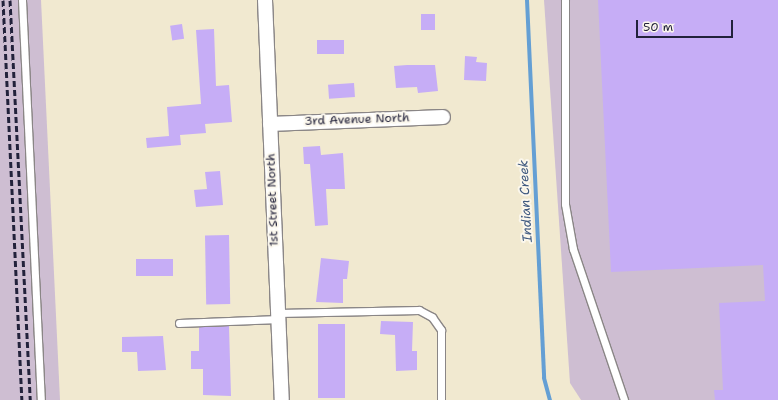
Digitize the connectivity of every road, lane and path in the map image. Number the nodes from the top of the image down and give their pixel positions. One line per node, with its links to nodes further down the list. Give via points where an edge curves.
1 (22, 0): 8 (lane)
2 (265, 0): 5 (street, 1st Street North)
3 (565, 0): 11 (lane, via 565,204 573,248)
4 (443, 117): 5 (street, 3rd Avenue North)
5 (270, 124): 6 (street, 1st Street North)
6 (278, 316): 7 (lane); 9 (street, 1st Street North); 10 (lane, via 419,310 432,317 441,330)
7 (179, 323)
8 (41, 400)
9 (282, 400)
10 (441, 400)
11 (624, 400)

